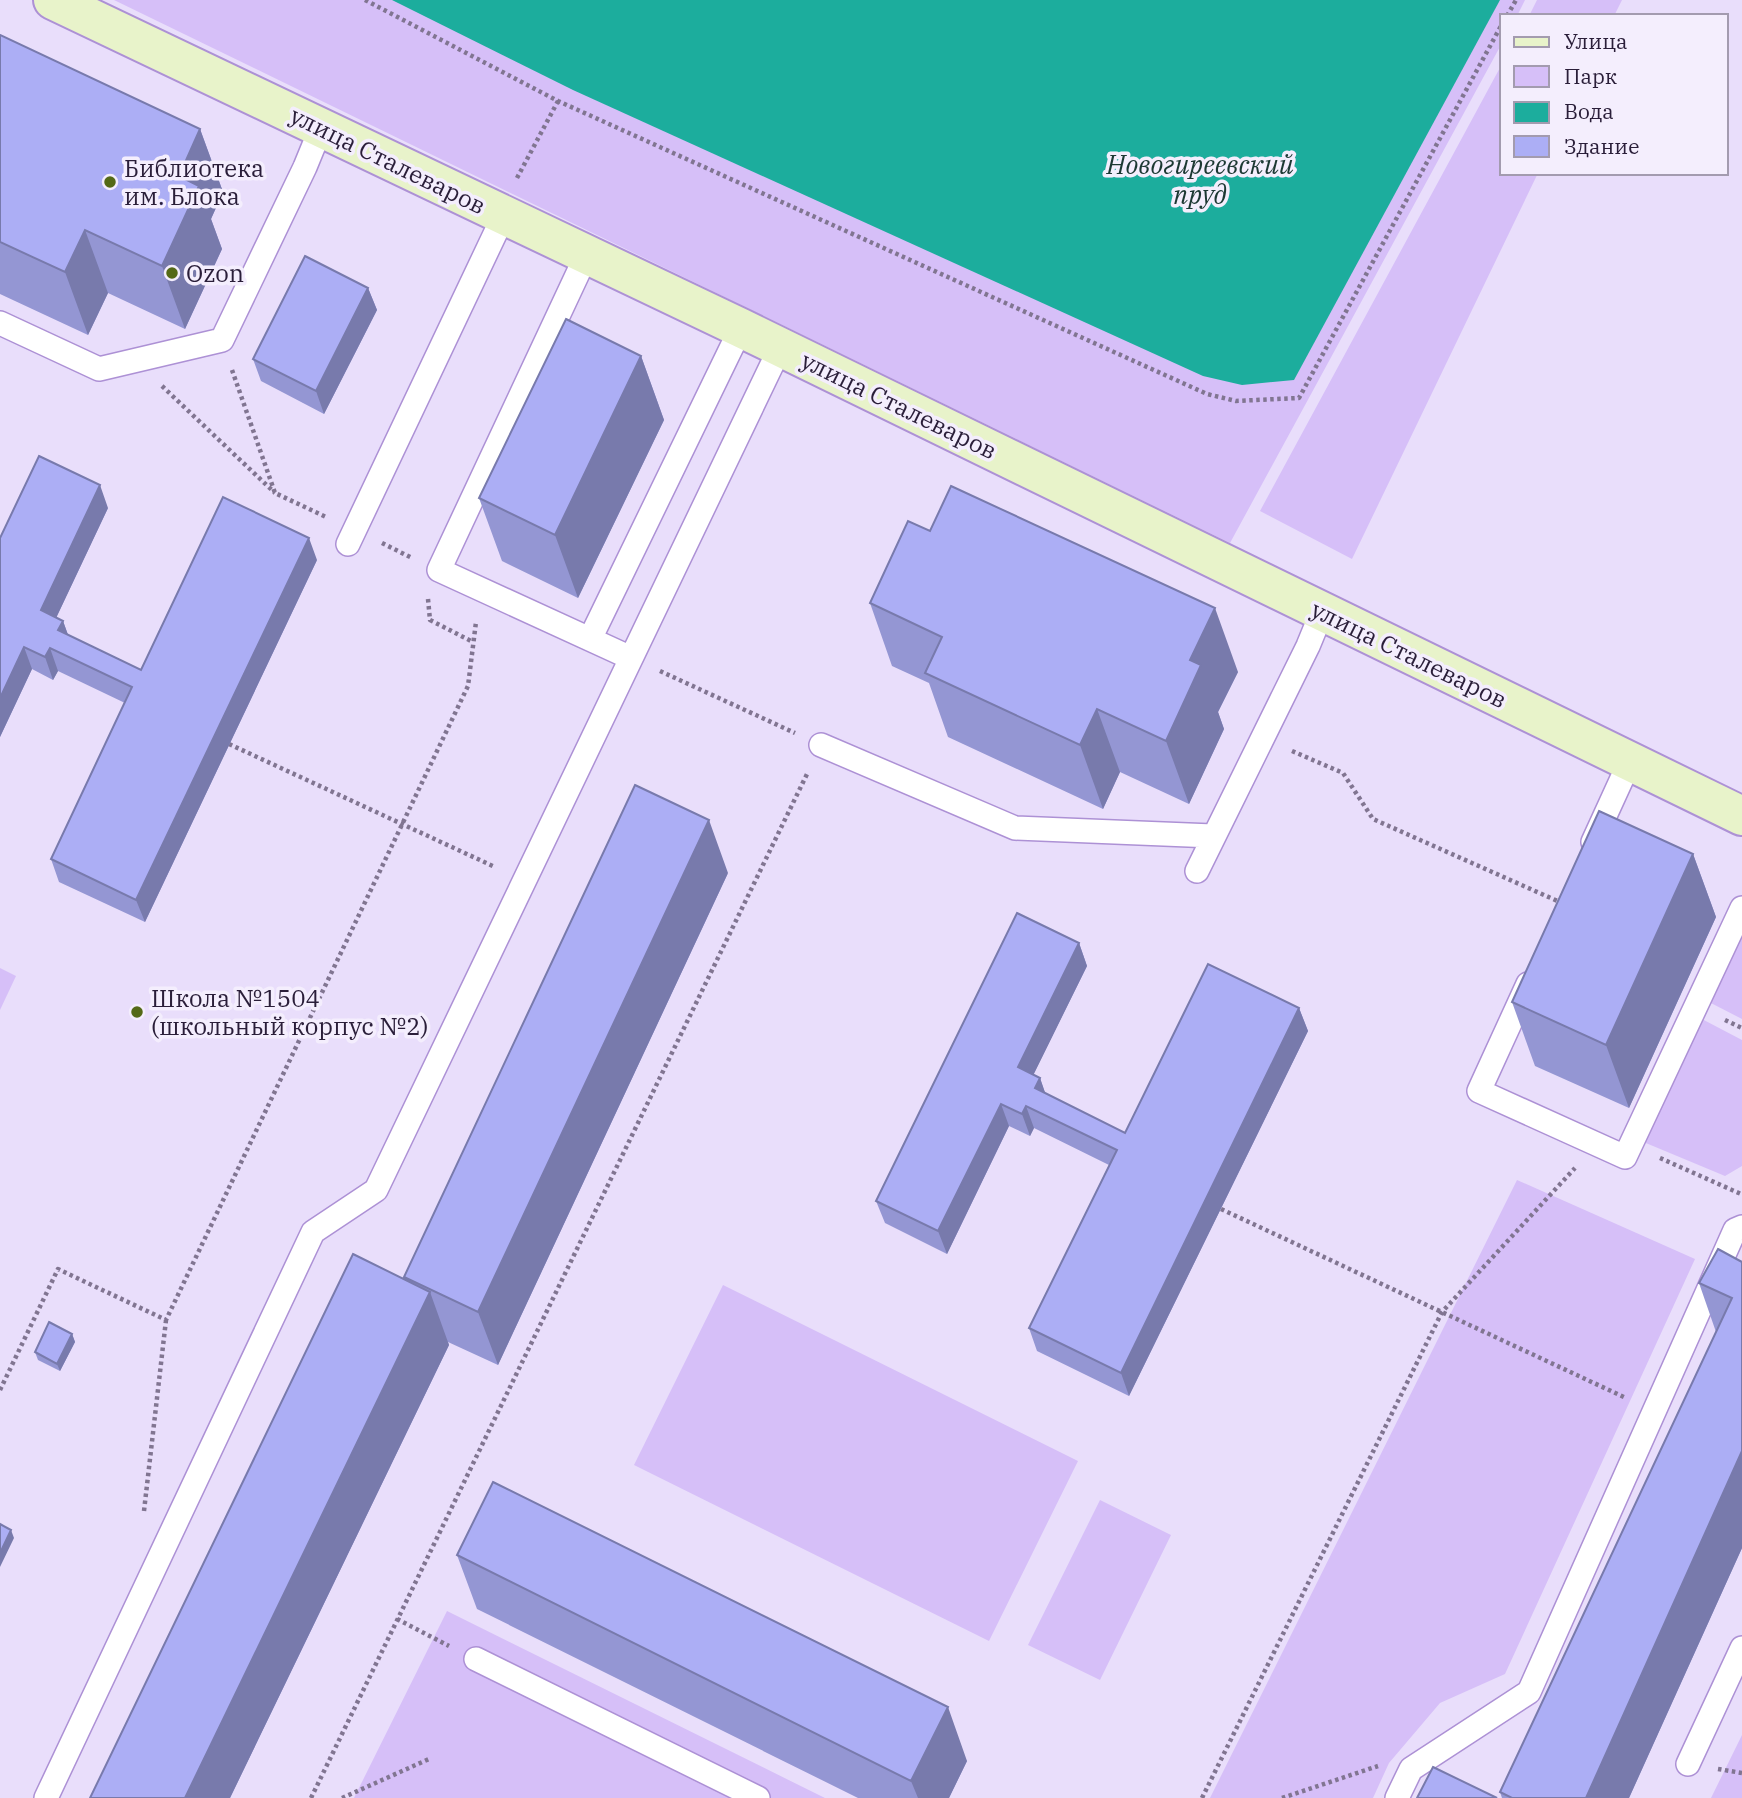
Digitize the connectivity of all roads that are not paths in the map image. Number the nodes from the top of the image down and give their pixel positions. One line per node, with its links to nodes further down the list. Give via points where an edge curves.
1 (53, 0): 2 (main road, улица Сталеваров)
2 (321, 128): 3 (main road, улица Сталеваров); 5 (lane, via 222,340 99,369)
3 (504, 215): 4 (main road, улица Сталеваров); 8 (lane)
4 (586, 256): 6 (main road, улица Сталеваров); 10 (lane, via 439,570)
5 (0, 323)
6 (741, 328): 7 (main road, улица Сталеваров); 10 (lane)
7 (780, 348): 9 (main road, улица Сталеваров); 11 (lane)
8 (351, 537)
9 (1322, 611): 13 (main road, улица Сталеваров); 15 (lane)
10 (590, 639): 11 (lane)
11 (631, 658): 24 (lane, via 376,1190 313,1232)
12 (821, 745): 15 (lane, via 1015,828)
13 (1630, 761): 14 (main road, улица Сталеваров); 17 (lane)
14 (1742, 816)
15 (1213, 836): 16 (lane)
16 (1197, 871)
17 (1565, 904)
18 (1742, 908): 19 (lane, via 1625,1157 1479,1091)
19 (1536, 966)
20 (1742, 1227): 26 (lane, via 1735,1230 1529,1692 1411,1769)
21 (1742, 1648): 23 (lane)
22 (477, 1659): 25 (lane)
23 (1688, 1764)
24 (46, 1798)
25 (758, 1798)
26 (1397, 1798)

